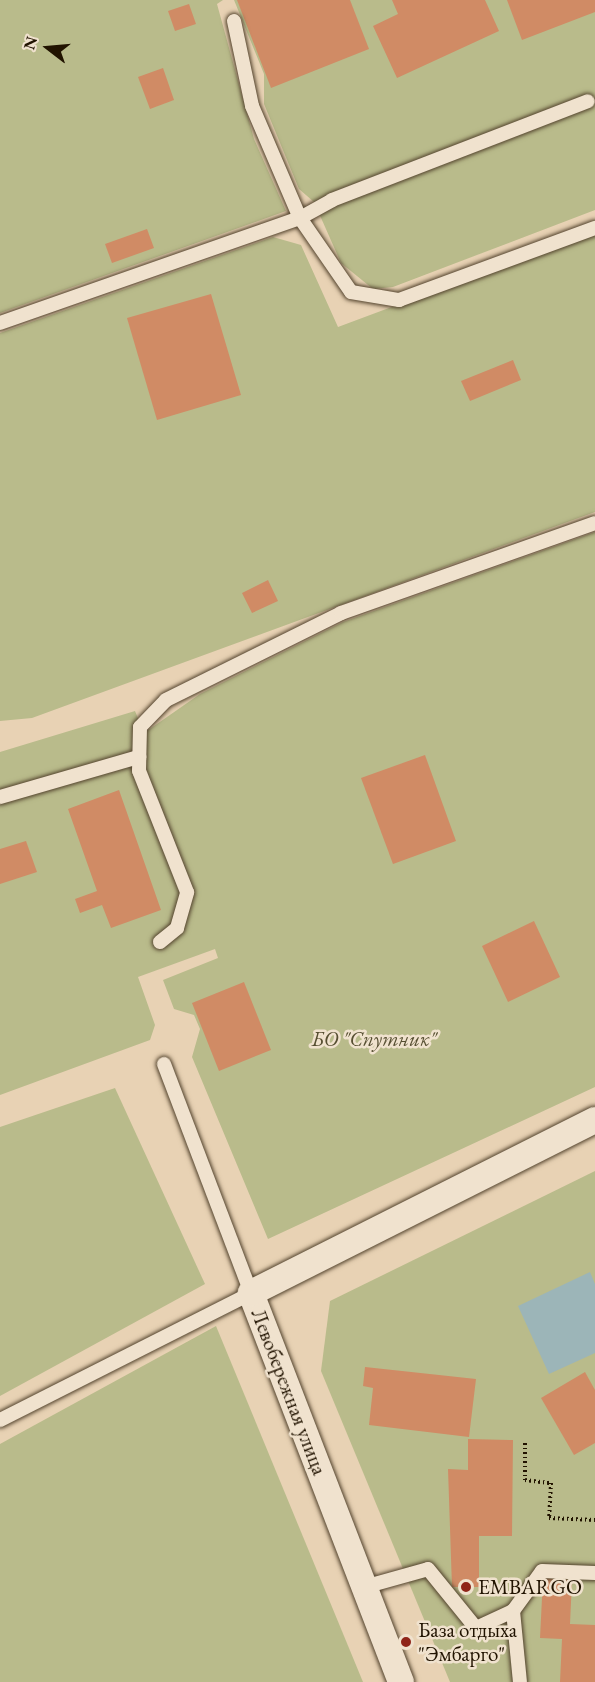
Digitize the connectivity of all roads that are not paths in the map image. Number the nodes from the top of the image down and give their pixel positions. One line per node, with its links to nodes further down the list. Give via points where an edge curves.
1 (234, 21): 3 (lane, via 252,106)
2 (588, 101): 3 (lane, via 332,200)
3 (300, 218): 4 (lane, via 351,292 399,300); 5 (lane)
4 (595, 228)
5 (0, 323)
6 (595, 523): 7 (lane, via 341,613 166,700 140,727)
7 (139, 757): 8 (lane); 9 (lane, via 140,771 187,892 177,928)
8 (0, 798)
9 (160, 942)
10 (164, 1064): 12 (lane)
11 (595, 1120): 12 (street, Левобережная улица)
12 (250, 1293): 13 (lane); 15 (street, Левобережная улица)
13 (0, 1420)
14 (595, 1573): 16 (lane, via 542,1571)
15 (364, 1587): 16 (lane, via 428,1569 476,1628); 17 (street, Левобережная улица)
16 (513, 1611): 18 (lane)
17 (401, 1682)
18 (520, 1682)

